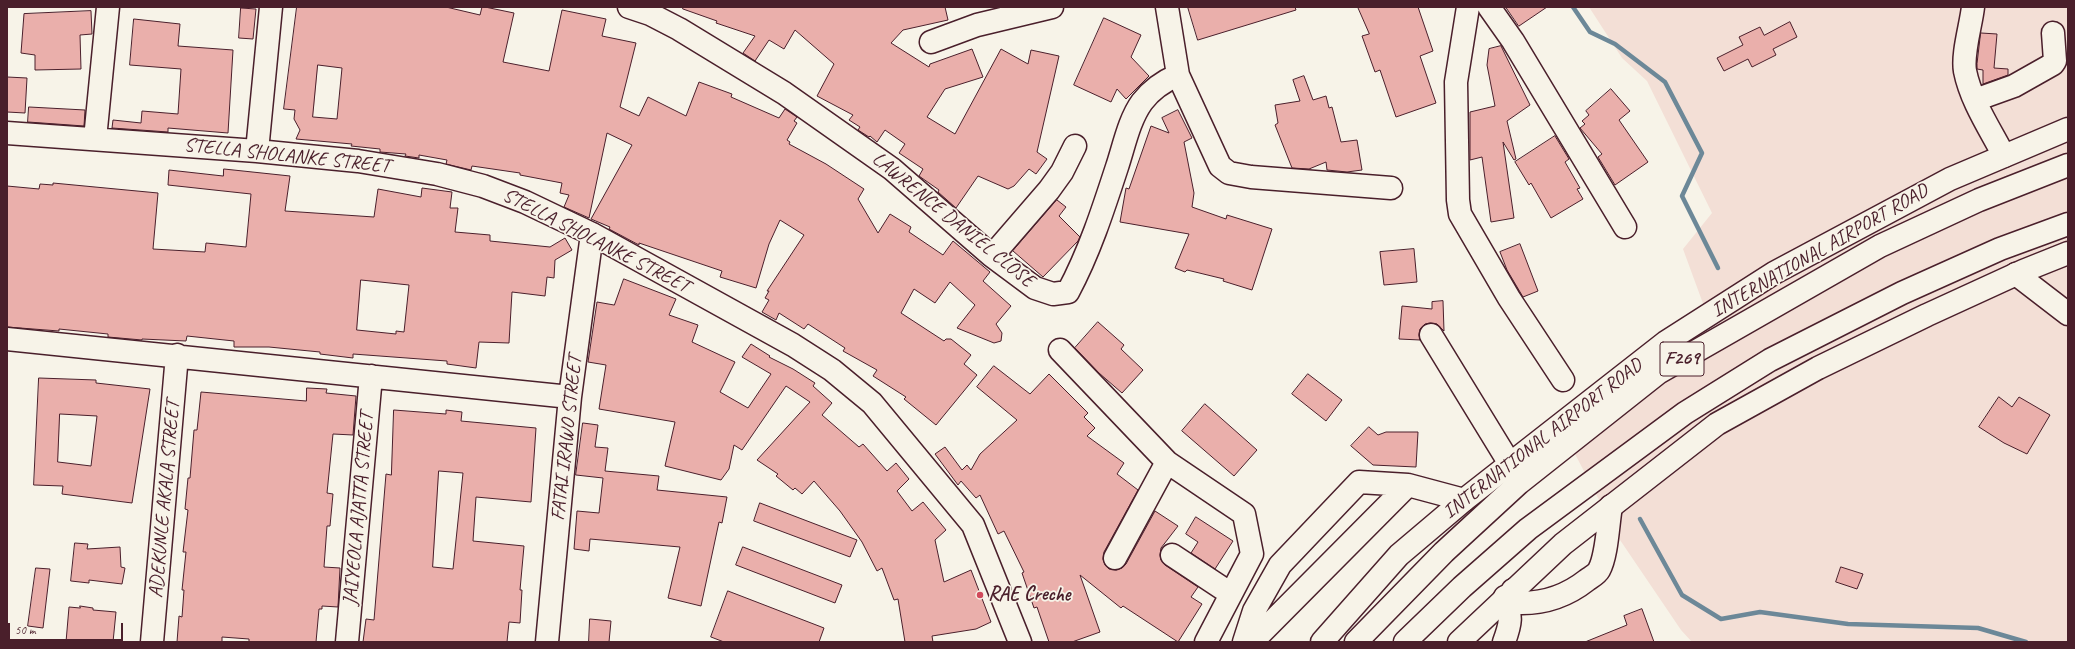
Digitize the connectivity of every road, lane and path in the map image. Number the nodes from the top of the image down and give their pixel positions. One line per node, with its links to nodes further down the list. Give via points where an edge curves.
1 (108, 7): 16 (main road)
2 (271, 7): 18 (main road)
3 (629, 7): 26 (main road, LAWRENCE DANIEL CLOSE, via 650,14 679,29 784,93 892,169)
4 (1052, 7): 9 (main road)
5 (1167, 7): 12 (main road)
6 (1468, 7): 34 (main road, via 1456,82 1460,214 1509,298)
7 (1489, 7): 23 (main road, via 1513,41)
8 (1973, 7): 13 (main road, via 1965,71)
9 (975, 16): 11 (main road)
10 (2053, 33): 13 (main road, via 2053,64 2014,86)
11 (931, 42)
12 (1178, 75): 21 (main road, via 1220,166 1229,173); 26 (main road, LAWRENCE DANIEL CLOSE, via 1164,80 1142,103 1130,127 1096,229 1068,292 1053,294 1035,288)
13 (1975, 100): 19 (main road)
14 (2068, 129): 19 (main road, INTERNATIONAL AIRPORT ROAD)
15 (7, 133): 16 (main road, STELLA SHOLANKE STREET)
16 (95, 139): 18 (main road, STELLA SHOLANKE STREET)
17 (1075, 146): 26 (main road, via 1062,172 1049,190)
18 (257, 151): 24 (main road, STELLA SHOLANKE STREET, via 358,161 445,176 483,186 525,202)
19 (2004, 156): 37 (main road, INTERNATIONAL AIRPORT ROAD, via 1950,179 1774,273 1666,342)
20 (2068, 165): 53 (main road, INTERNATIONAL AIRPORT ROAD / F269, via 1979,200 1880,246 1658,373 1519,483 1444,552)
21 (1391, 188)
22 (2068, 224): 54 (main road, F269, via 2000,249 1909,290 1770,360 1686,413 1528,529)
23 (1625, 227)
24 (592, 234): 35 (main road, FATAI IRAWO STREET); 48 (main road, STELLA SHOLANKE STREET, via 793,345 832,370 872,403 973,526)
25 (2068, 254): 27 (main road)
26 (992, 256)
27 (2016, 274): 28 (main road); 40 (main road, via 1818,368 1717,424)
28 (2068, 314)
29 (1431, 335): 37 (main road)
30 (7, 339): 32 (main road)
31 (1060, 350): 36 (main road)
32 (178, 355): 33 (main road); 45 (main road, ADEKUNLE AKALA STREET)
33 (371, 376): 35 (main road); 46 (main road, JAIYEOLA AJATTA STREET)
34 (1563, 380)
35 (570, 397): 47 (main road, FATAI IRAWO STREET)
36 (1166, 462): 42 (main road); 43 (main road, via 1244,514 1252,554)
37 (1510, 464): 39 (main road, INTERNATIONAL AIRPORT ROAD)
38 (1408, 484): 39 (main road); 50 (main road, via 1358,482 1280,564 1254,612); 51 (main road)
39 (1464, 500): 52 (main road, INTERNATIONAL AIRPORT ROAD, via 1399,555)
40 (1611, 506): 44 (main road, via 1563,544); 44 (main road, via 1605,552 1599,570 1574,590 1542,602 1522,603)
41 (1172, 555): 43 (main road)
42 (1115, 558)
43 (1232, 594): 49 (main road)
44 (1509, 594): 55 (main road); 56 (main road, via 1511,623)
45 (152, 642)
46 (347, 642)
47 (546, 642)
48 (1020, 642)
49 (1206, 642)
50 (1244, 642)
51 (1252, 642)
52 (1322, 642)
53 (1356, 642)
54 (1405, 642)
55 (1459, 642)
56 (1504, 642)

